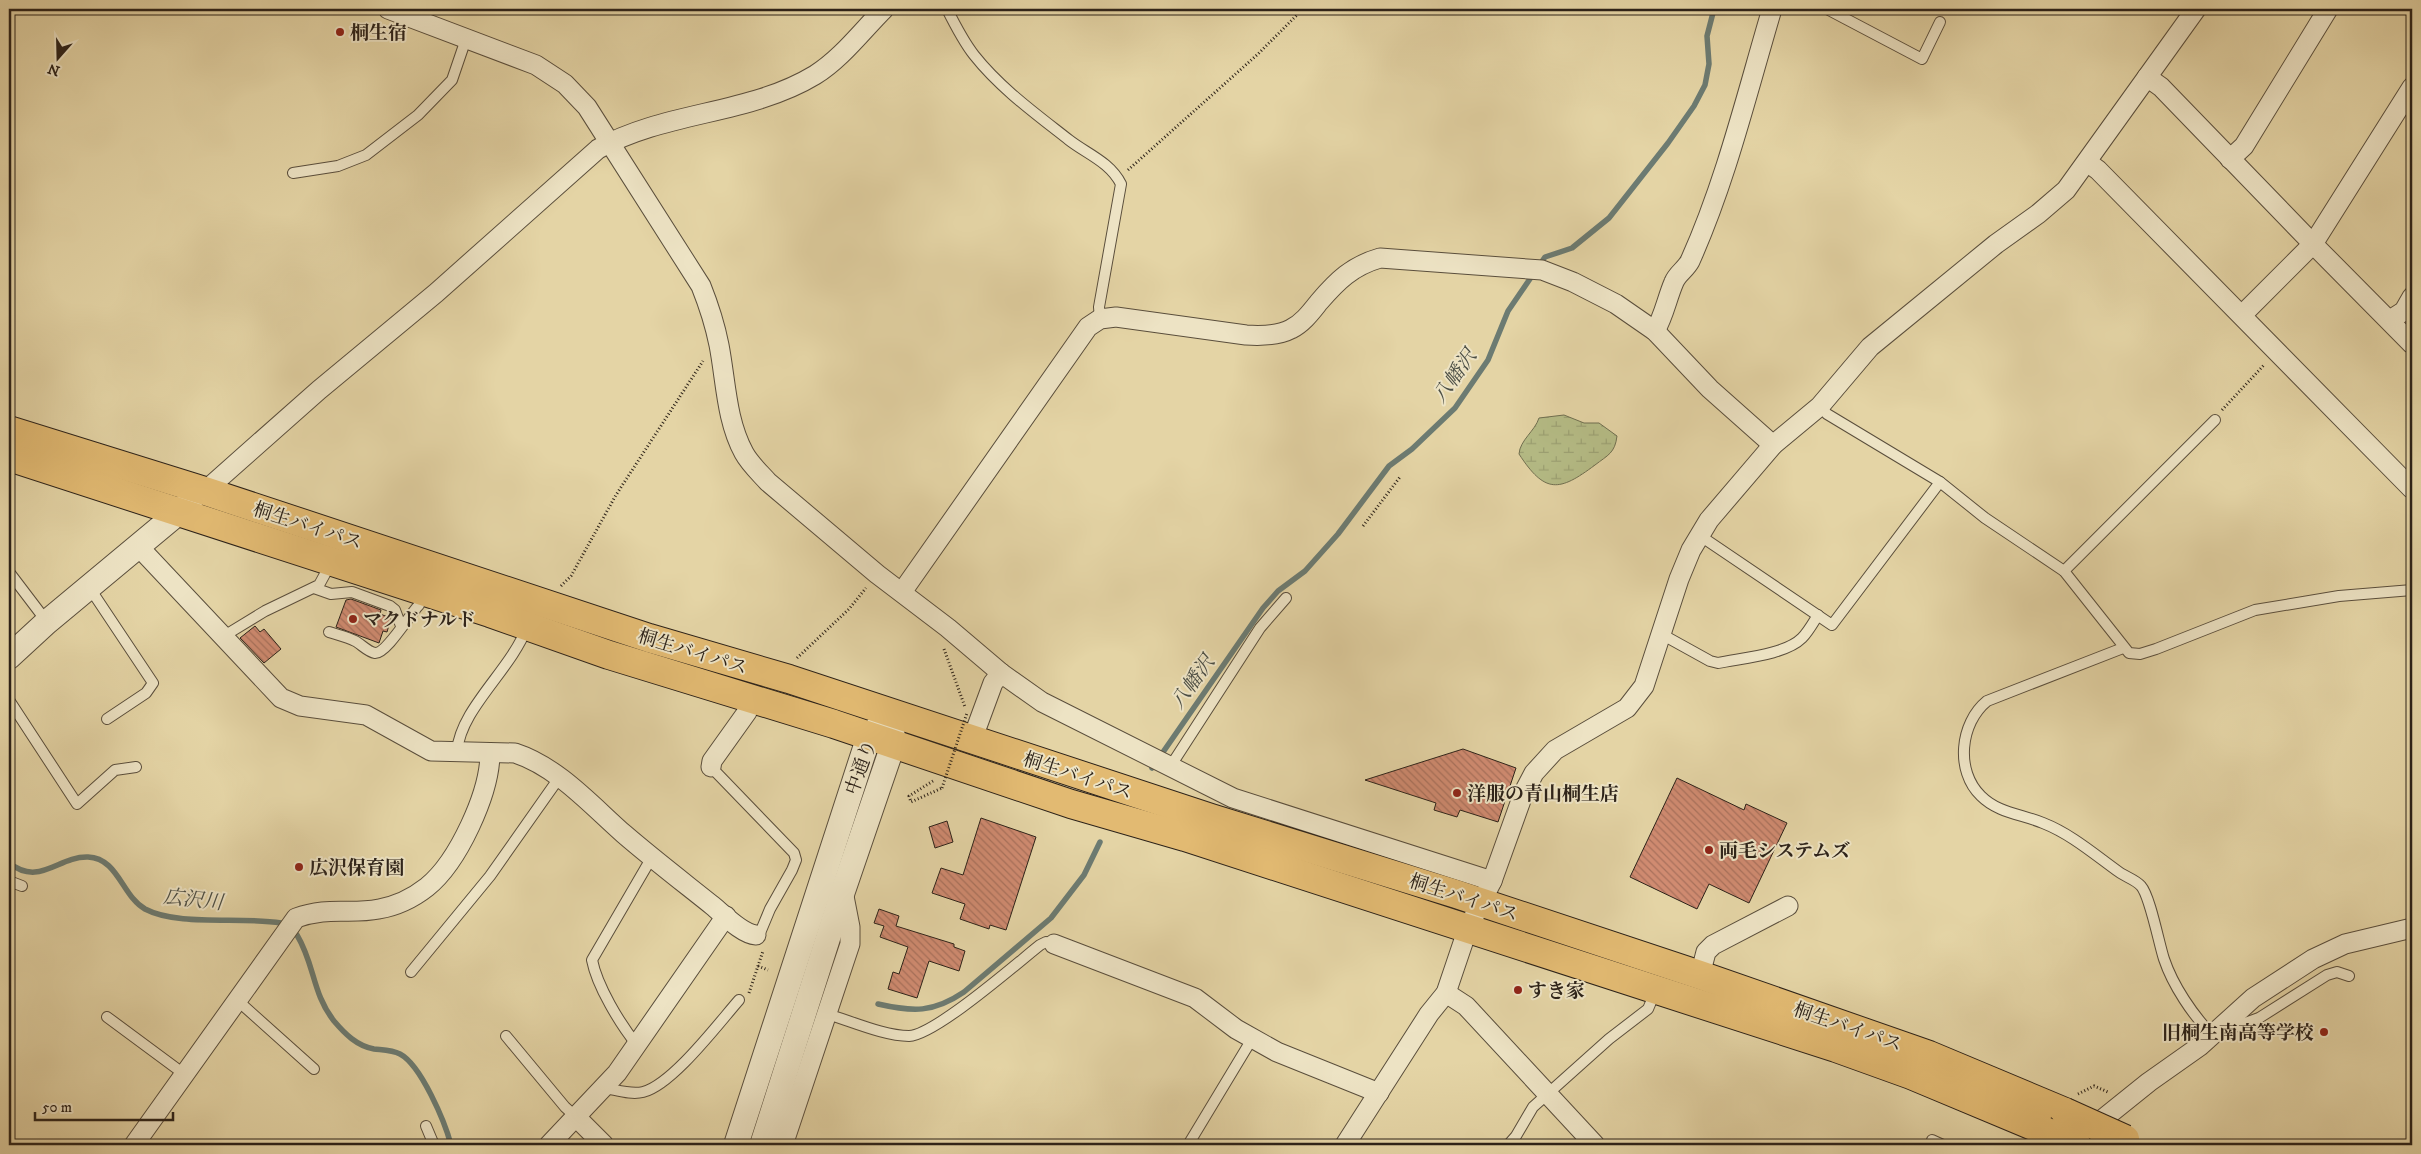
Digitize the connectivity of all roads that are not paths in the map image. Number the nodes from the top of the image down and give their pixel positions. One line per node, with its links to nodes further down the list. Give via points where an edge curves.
1 (388, 9): 8 (street)
2 (884, 9): 13 (street, via 833,62 804,82 762,98 628,133)
3 (947, 9): 20 (lane, via 963,39 989,71 1072,143 1109,168 1121,184 1099,307)
4 (1772, 9): 22 (street, via 1742,116 1715,194 1689,264 1674,280)
5 (1827, 9): 9 (lane, via 1922,59)
6 (2196, 9): 11 (street)
7 (2328, 9): 14 (street, via 2244,146)
8 (415, 13): 10 (street)
9 (1940, 22)
10 (466, 39): 13 (street, via 551,73 587,107); 16 (lane, via 452,80 418,115 366,155 338,166)
11 (2147, 77): 14 (street, via 2162,87); 15 (street)
12 (2412, 86): 17 (street)
13 (610, 142): 31 (street, via 318,390); 41 (street, via 701,286 719,345 734,428 745,454 768,482)
14 (2230, 160): 17 (street)
15 (2087, 162): 19 (street); 24 (street, via 2052,203 1996,244 1870,347)
16 (293, 174)
17 (2312, 244): 19 (street); 21 (street)
18 (2412, 297): 21 (street, via 2404,311)
19 (2242, 315): 30 (street)
20 (1100, 319): 22 (street, via 1126,317 1264,336 1290,330 1345,275 1361,264 1380,258 1534,269 1558,275 1616,304); 41 (street, via 1088,327 1074,346)
21 (2390, 320): 23 (street)
22 (1655, 331): 27 (street, via 1710,389)
23 (2412, 344)
24 (1820, 406): 27 (street); 29 (lane, via 1827,414)
25 (2216, 420): 36 (lane)
26 (9, 430): 31 (highway, 桐生バイパス)
27 (1773, 445): 33 (street, via 1727,497)
28 (9, 458): 32 (highway, 桐生バイパス)
29 (1940, 482): 36 (lane, via 1985,518); 44 (lane, via 1832,625)
30 (2412, 489)
31 (205, 491): 32 (street); 56 (highway, 桐生バイパス, via 605,624)
32 (179, 512): 34 (street); 35 (highway, 桐生バイパス)
33 (1699, 535): 44 (lane); 49 (street, via 1679,579)
34 (138, 546): 38 (street); 50 (street)
35 (330, 560): 39 (lane, via 326,574); 47 (highway, 桐生バイパス)
36 (2064, 571): 51 (lane)
37 (9, 572): 45 (lane)
38 (89, 587): 45 (street); 57 (lane, via 153,683 146,694)
39 (314, 588): 46 (lane, via 331,594 352,592 385,604 395,610); 50 (lane, via 265,611)
40 (2412, 590): 51 (lane, via 2339,596 2255,610 2140,654 2129,653)
41 (902, 592): 53 (street)
42 (1286, 598): 62 (lane, via 1260,628)
43 (419, 605): 46 (lane)
44 (1818, 615): 49 (lane, via 1801,639 1786,647 1718,662 1710,661)
45 (47, 622): 52 (street)
46 (401, 626): 48 (lane, via 388,647 375,653 355,640)
47 (527, 626): 54 (highway, 桐生バイパス, via 609,655); 60 (lane, via 514,653 463,728)
48 (329, 632)
49 (1663, 635): 70 (street, via 1644,686 1636,698 1616,716 1555,750 1534,773)
50 (224, 636): 60 (street, via 273,690 289,702 366,715 431,751)
51 (2123, 648): 86 (lane, via 1987,701 1972,717 1965,738 1964,759 1973,786 1994,806 2064,833 2141,886 2164,959 2177,986)
52 (9, 657)
53 (1001, 673): 59 (street, via 993,684); 62 (street, via 1042,702)
54 (751, 698): 58 (highway, 桐生バイパス); 64 (street, via 747,712)
55 (9, 700): 63 (lane, via 77,804 116,770)
56 (891, 713): 58 (street, 中通り); 59 (highway, 桐生バイパス)
57 (107, 719)
58 (881, 740): 69 (street, 中通り); 73 (highway, 桐生バイパス, via 1071,804); 103 (street, 中通り)
59 (972, 740): 70 (highway, 桐生バイパス, via 1211,818)
60 (457, 751): 61 (street)
61 (490, 753): 65 (street, via 525,756); 82 (street, via 489,777 478,808 446,867 428,887 407,900 378,909 315,911 296,918)
62 (1162, 762): 70 (street, via 1233,798)
63 (136, 767)
64 (711, 767): 75 (lane, via 794,853 796,860 770,909)
65 (559, 778): 66 (street); 77 (lane, via 490,876)
66 (652, 857): 72 (street); 89 (lane, via 592,960 594,971 620,1022)
67 (9, 881): 68 (lane)
68 (22, 886)
69 (843, 891): 84 (street, via 850,944); 104 (street, 中通り)
70 (1486, 892): 73 (street); 78 (highway, 桐生バイパス)
71 (1788, 906): 78 (street, via 1713,945 1706,952)
72 (726, 916): 75 (street); 89 (street)
73 (1468, 928): 80 (highway, 桐生バイパス); 81 (street)
74 (2412, 928): 86 (street, via 2346,944 2313,959 2253,998)
75 (760, 941)
76 (1054, 944): 84 (lane, via 1046,942 1040,945 962,1006 919,1034 897,1035); 88 (street, via 1195,998)
77 (411, 972)
78 (1700, 975): 98 (highway, 桐生バイパス, bridge, via 2069,1104)
79 (2348, 976): 86 (lane, via 2337,972 2327,975 2259,1018)
80 (1656, 989): 94 (lane, via 1648,1009); 112 (highway, 桐生バイパス, bridge, via 1911,1075)
81 (1446, 993): 93 (street); 94 (street, via 1466,1006)
82 (237, 1000): 90 (lane); 91 (street)
83 (739, 1000): 92 (lane, via 680,1066 660,1083 638,1093)
84 (827, 1014): 105 (street)
85 (107, 1017): 91 (lane)
86 (2212, 1035): 111 (street, via 2148,1082)
87 (506, 1036): 95 (lane)
88 (1252, 1039): 93 (street); 106 (lane)
89 (637, 1045): 92 (street)
90 (314, 1069)
91 (184, 1074): 99 (street)
92 (605, 1088): 95 (street, via 596,1093)
93 (1378, 1094): 107 (street)
94 (1547, 1095): 108 (lane, via 1534,1107); 109 (street)
95 (576, 1117): 101 (street); 102 (street)
96 (426, 1126): 100 (lane)
97 (1932, 1140): 110 (lane)
98 (2132, 1142)
99 (134, 1145)
100 (434, 1145)
101 (549, 1145)
102 (604, 1145)
103 (736, 1145)
104 (762, 1145)
105 (783, 1145)
106 (1188, 1145)
107 (1345, 1145)
108 (1508, 1145)
109 (1595, 1145)
110 (1943, 1145)
111 (2072, 1145)
112 (2077, 1145)

